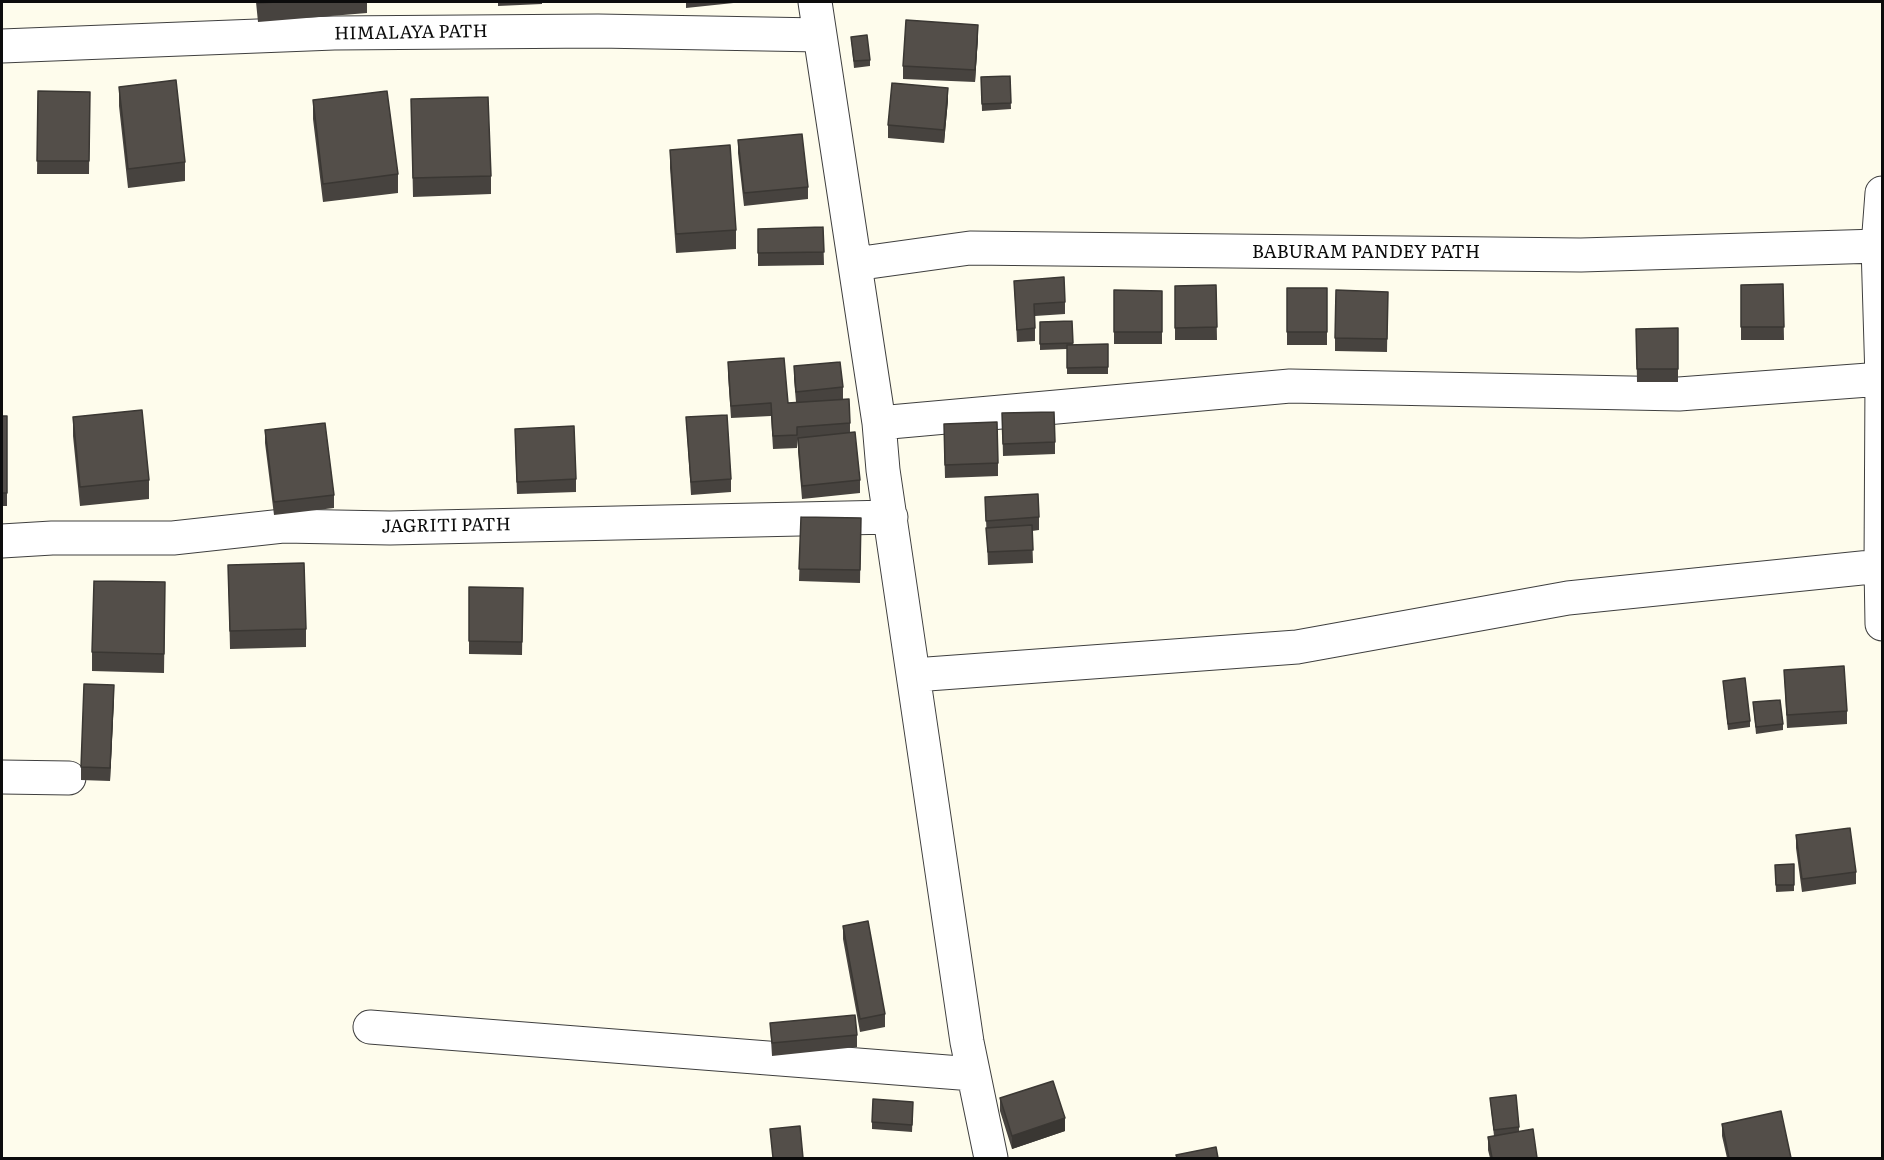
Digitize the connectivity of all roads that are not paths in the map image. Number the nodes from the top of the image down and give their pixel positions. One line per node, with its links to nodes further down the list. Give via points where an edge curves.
1 (815, 2): 2 (street)
2 (820, 35): 3 (street, HIMALAYA PATH, via 598,30 334,33); 6 (street)
3 (2, 46)
4 (1882, 194): 5 (street)
5 (1878, 246): 6 (street, BABURAM PANDEY PATH, via 1581,255 970,248); 7 (street)
6 (855, 264): 8 (street)
7 (1882, 379): 8 (street, via 1679,394 1290,386); 11 (street)
8 (879, 423): 9 (street)
9 (891, 517): 10 (street, JAGRITI PATH, via 390,528 283,526 173,537); 13 (street)
10 (2, 541)
11 (1881, 566): 12 (street); 13 (street, via 1568,597 1297,647)
12 (1882, 624)
13 (914, 675): 17 (street)
14 (2, 777): 15 (street)
15 (69, 778)
16 (370, 1027): 17 (street)
17 (973, 1074): 18 (street)
18 (991, 1158)

